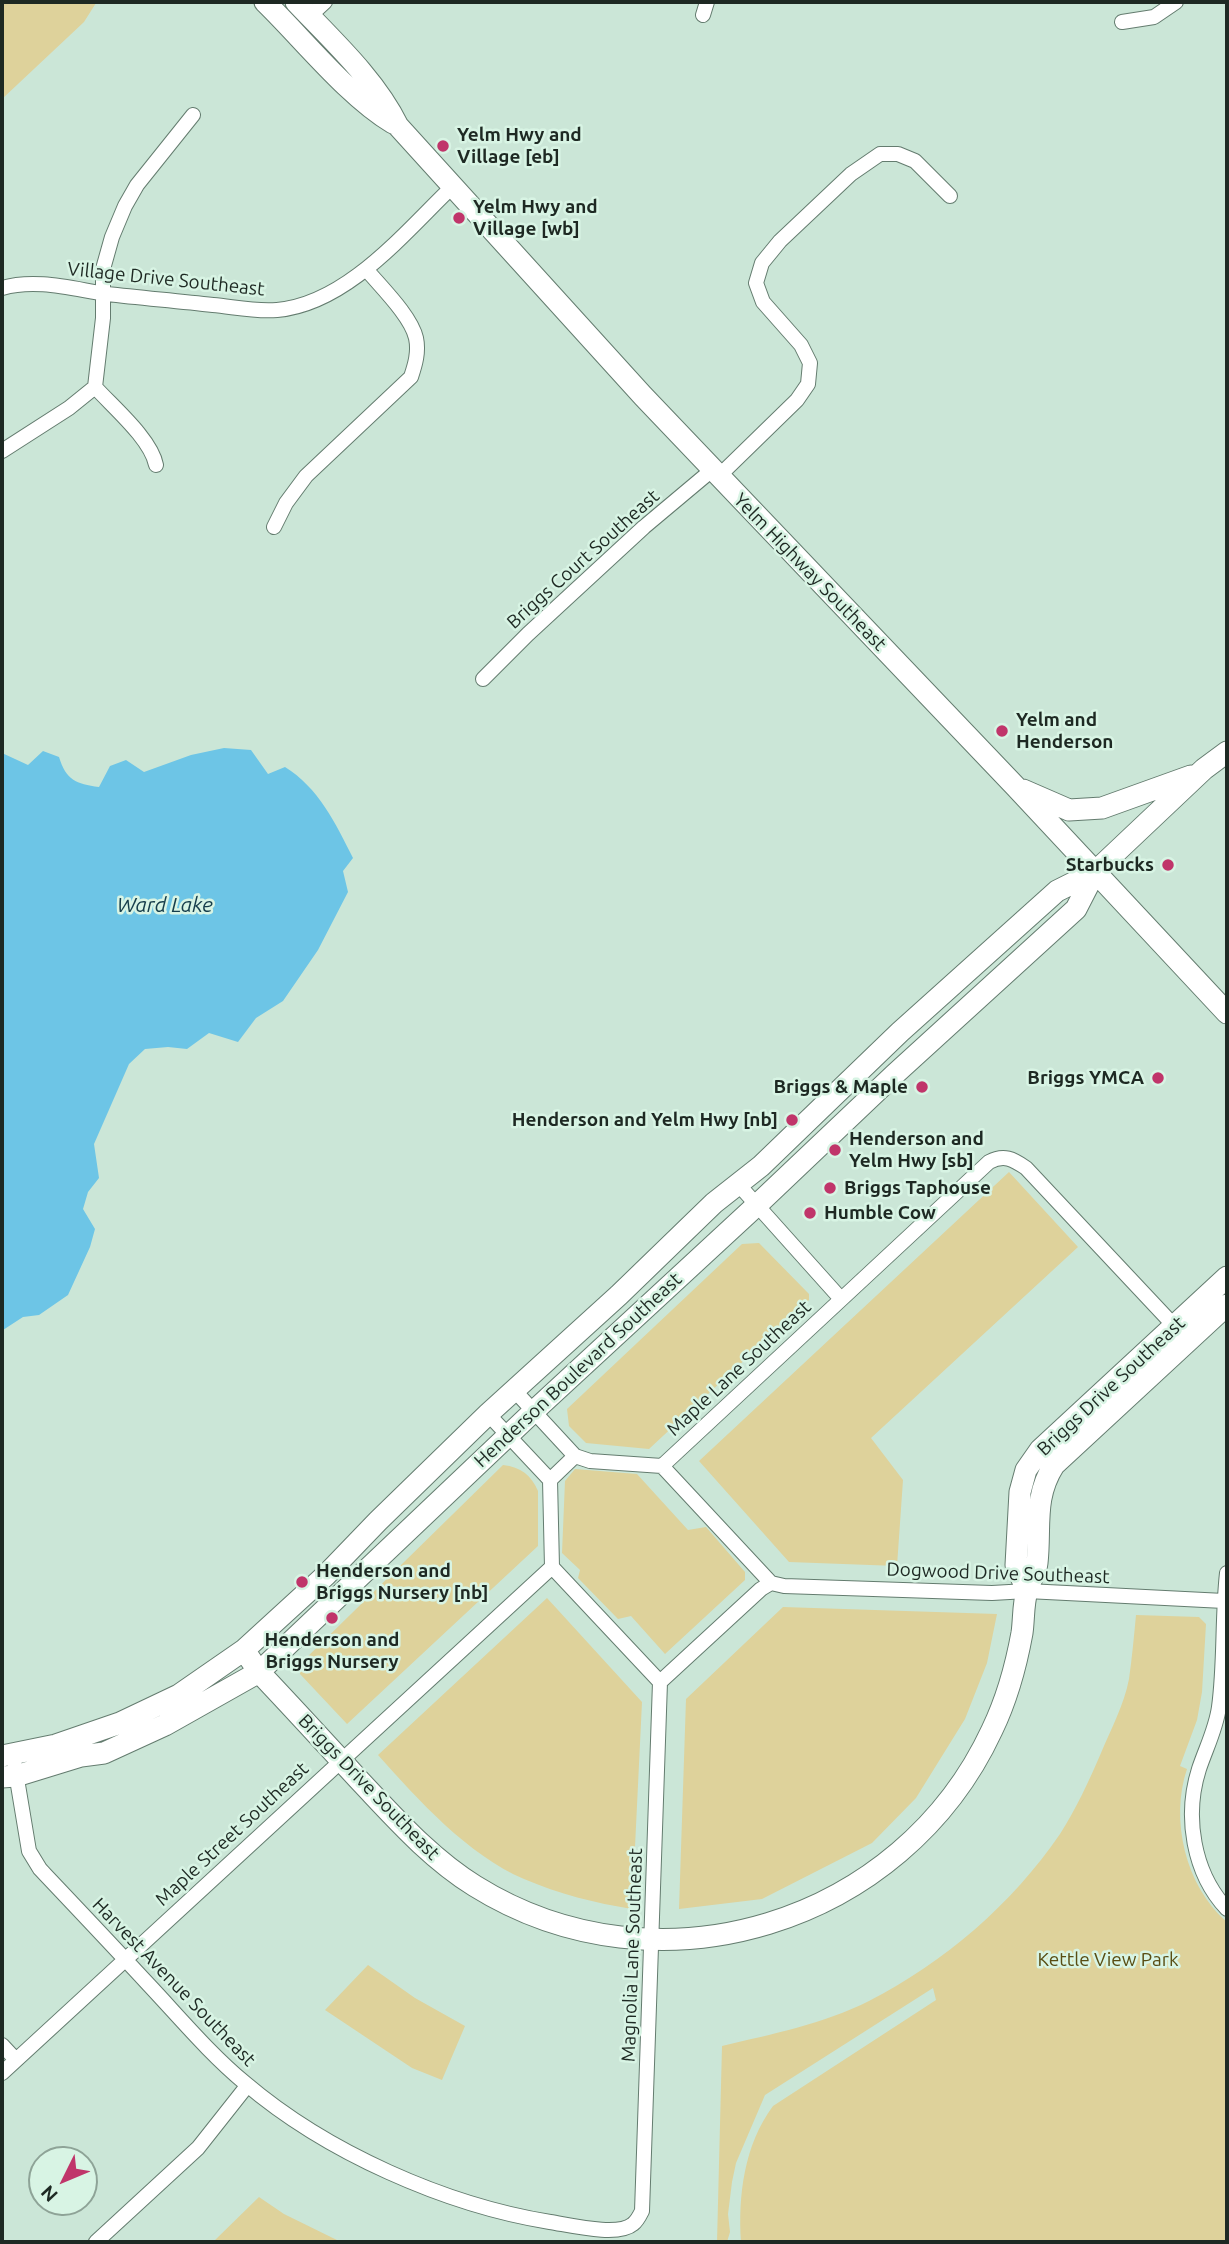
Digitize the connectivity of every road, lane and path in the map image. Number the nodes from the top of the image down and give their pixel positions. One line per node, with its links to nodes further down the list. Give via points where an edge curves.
1 (265, 2): 6 (main road, Yelm Highway Southeast, via 356,95)
2 (1175, 2): 4 (street, via 1154,17)
3 (311, 7): 6 (main road, Yelm Highway Southeast, via 388,105)
4 (1122, 22)
5 (193, 115): 11 (street, via 125,206 103,269)
6 (398, 126): 7 (main road, Yelm Highway Southeast)
7 (452, 187): 9 (street, Village Drive Southeast); 15 (main road, Yelm Highway Southeast)
8 (950, 196): 15 (street, Briggs Court Southeast, via 915,161 898,154 880,155 851,174 762,262 756,283 763,302 801,345 810,363 808,384 797,400)
9 (366, 269): 11 (street, Village Drive Southeast, via 326,296 277,310); 16 (street, via 416,338 417,359 411,377 306,476)
10 (2, 288): 11 (street, Village Drive Southeast, via 46,285)
11 (103, 293): 12 (street)
12 (95, 387): 13 (street); 14 (street, via 137,432)
13 (2, 451)
14 (156, 465)
15 (715, 473): 17 (street, Briggs Court Southeast, via 635,536); 20 (main road, Yelm Highway Southeast)
16 (274, 527)
17 (483, 679)
18 (1227, 752): 19 (main road, Henderson Boulevard Southeast)
19 (1200, 773): 20 (main road, via 1104,807 1069,810); 21 (main road, Henderson Boulevard Southeast)
20 (1015, 786): 21 (main road, Yelm Highway Southeast)
21 (1095, 872): 22 (main road, Yelm Highway Southeast); 23 (main road, Henderson Boulevard Southeast, via 1057,891); 24 (main road, Henderson Boulevard Southeast, via 1076,909)
22 (1227, 1013)
23 (738, 1184): 24 (street, Maple Lane Southeast); 29 (main road, Henderson Boulevard Southeast)
24 (757, 1205): 26 (street, Maple Lane Southeast); 30 (main road, Henderson Boulevard Southeast)
25 (1227, 1277): 28 (main road, Briggs Drive Southeast)
26 (841, 1299): 28 (street, Maple Lane Southeast, via 989,1162 1005,1157 1026,1168); 34 (street, Maple Lane Southeast)
27 (1227, 1305): 28 (main road, Briggs Drive Southeast)
28 (1181, 1333): 39 (main road, Briggs Drive Southeast, via 1043,1481 1037,1567)
29 (514, 1390): 30 (street); 31 (main road, Henderson Boulevard Southeast)
30 (534, 1411): 32 (main road, Henderson Boulevard Southeast); 33 (street)
31 (488, 1414): 32 (street); 41 (main road, Henderson Boulevard Southeast)
32 (509, 1435): 35 (street); 42 (main road, Henderson Boulevard Southeast)
33 (575, 1456): 34 (street); 35 (street)
34 (662, 1466): 38 (street)
35 (550, 1480): 36 (street)
36 (552, 1567): 43 (street); 44 (street, Maple Street Southeast)
37 (1227, 1573): 40 (street)
38 (771, 1583): 39 (street, Dogwood Drive Southeast); 43 (street)
39 (1027, 1591): 40 (street, Dogwood Drive Southeast); 47 (main road, Briggs Drive Southeast, via 1012,1677 992,1731 965,1780 911,1842 856,1885 778,1922 713,1936)
40 (1224, 1601): 46 (street, via 1219,1707 1192,1804 1193,1834 1205,1880)
41 (244, 1650): 42 (main road, Briggs Drive Southeast); 45 (main road, Henderson Boulevard Southeast, via 179,1695)
42 (259, 1672): 44 (main road, Briggs Drive Southeast); 45 (main road, Henderson Boulevard Southeast, via 165,1725 104,1752)
43 (660, 1682): 47 (street, Magnolia Lane Southeast)
44 (341, 1760): 47 (main road, Briggs Drive Southeast, via 428,1851 476,1887 549,1920 604,1934); 48 (street, Maple Street Southeast)
45 (8, 1766): 48 (street, Harvest Avenue Southeast, via 29,1851 40,1869)
46 (1227, 1909)
47 (650, 1938): 53 (street, Magnolia Lane Southeast, via 642,2211)
48 (125, 1959): 50 (street, Maple Street Southeast); 52 (street, Harvest Avenue Southeast)
49 (2, 2045): 50 (street)
50 (16, 2060): 51 (street, Maple Street Southeast)
51 (2, 2073)
52 (247, 2086): 53 (street, Harvest Avenue Southeast, via 355,2156 413,2183 530,2218 617,2230); 54 (street, via 198,2148)
53 (632, 2225)
54 (96, 2242)

